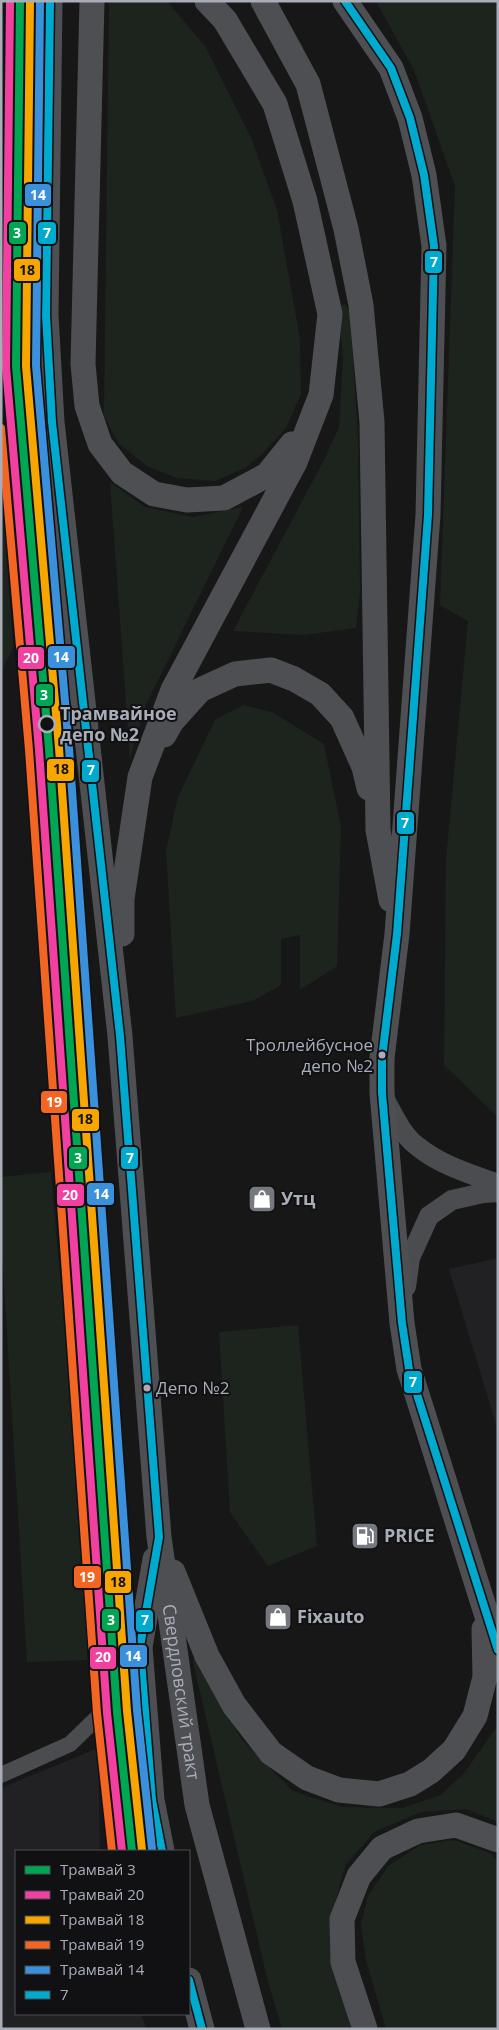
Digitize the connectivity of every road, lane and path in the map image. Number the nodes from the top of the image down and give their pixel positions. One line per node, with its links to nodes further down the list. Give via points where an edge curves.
1 (50, 1): 10 (main road, Свердловский тракт, via 46,315 52,422)
2 (92, 1): 6 (main road, via 83,364 87,406 100,444 122,473 154,494 187,500 224,498 267,475 298,437)
3 (206, 1): 6 (main road, via 225,20 275,104 305,201 330,314)
4 (262, 1): 8 (main road, via 308,84 346,229 361,305 372,422)
5 (345, 1): 9 (main road, via 391,68 410,118 424,175 434,246 428,515)
6 (321, 395): 7 (main road, via 295,462 173,690)
7 (140, 777): 8 (main road, via 172,722 200,690 235,674 271,670 320,694 342,718 364,766); 10 (main road, via 122,899)
8 (378, 830): 9 (main road)
9 (397, 934): 11 (main road, via 382,1058)
10 (120, 1036): 15 (main road, Свердловский тракт)
11 (382, 1093): 12 (street, via 396,1120 416,1146 457,1170); 14 (main road)
12 (498, 1184)
13 (498, 1192): 14 (street, via 483,1192 452,1200 429,1216 410,1258)
14 (402, 1323): 16 (main road, via 409,1369)
15 (159, 1537): 16 (main road, via 208,1656 234,1706 271,1753 307,1778 339,1790 378,1794 410,1784 431,1771 454,1750 475,1716 485,1678); 18 (main road, via 140,1647); 24 (main road, Свердловский тракт, via 197,1805)
16 (484, 1607): 17 (main road)
17 (498, 1651)
18 (146, 1710): 19 (street, via 104,1712 70,1744); 21 (main road, via 152,1800)
19 (1, 1775)
20 (498, 1840): 25 (main road, via 456,1826 418,1831 382,1848 359,1876 342,1919 343,1962)
21 (162, 1850)
22 (190, 1984): 23 (main road)
23 (202, 2029)
24 (258, 2029)
25 (365, 2029)

